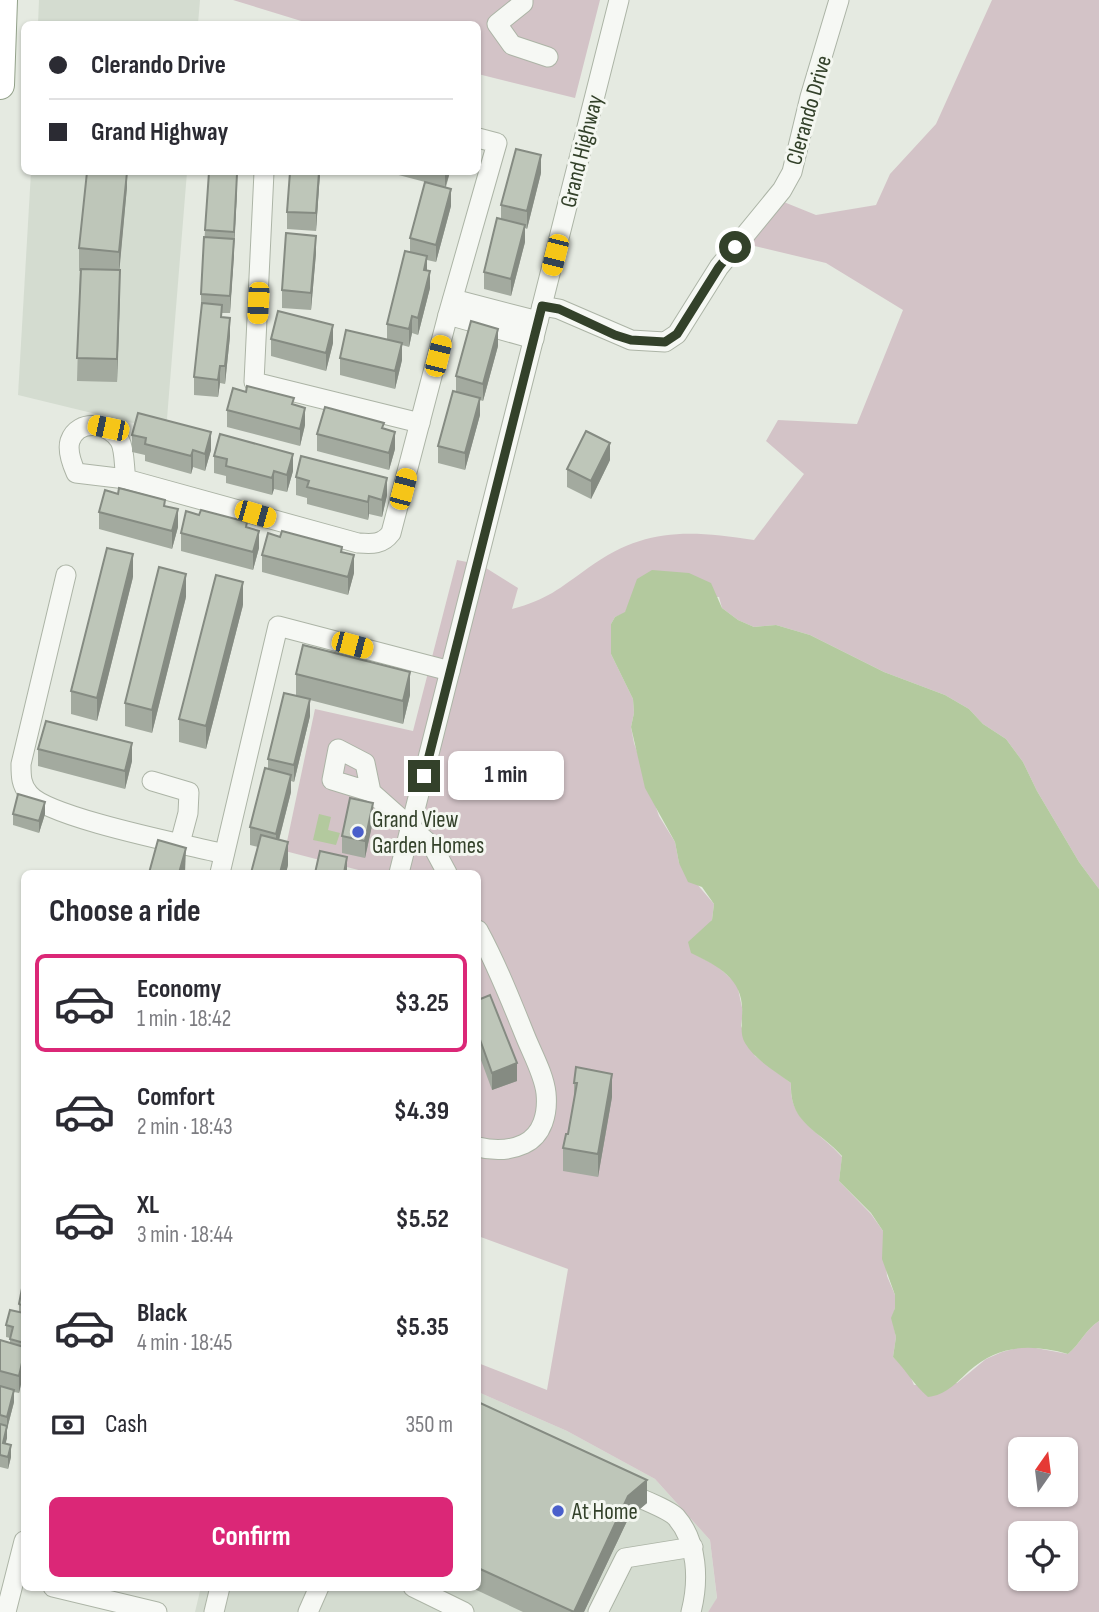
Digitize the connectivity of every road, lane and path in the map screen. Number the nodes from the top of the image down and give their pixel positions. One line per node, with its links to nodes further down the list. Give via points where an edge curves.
1 (3, 0): 6 (highway)
2 (523, 0): 5 (street, via 497,24 512,45)
3 (619, 0): 10 (street, Grand Highway)
4 (839, 0): 10 (street, Clerando Drive, via 792,172 719,267 677,334 665,342 631,340 559,309)
5 (548, 57)
6 (0, 85)
7 (481, 139): 9 (street, via 497,143)
8 (264, 175): 11 (street, via 254,382)
9 (450, 307): 10 (street, Clerando Drive); 11 (street)
10 (538, 322): 14 (street, Grand Highway)
11 (420, 423): 12 (street, via 391,533 376,544)
12 (126, 480)
13 (66, 575): 18 (street, via 21,779 30,796 65,815)
14 (450, 671): 17 (street, Grand Highway); 19 (street, via 278,626)
15 (152, 780): 18 (street, via 189,792)
16 (371, 792): 17 (street)
17 (411, 828): 20 (street, Grand Highway); 21 (street, via 433,847)
18 (180, 843): 19 (street)
19 (222, 864)
20 (400, 870)
21 (445, 870)
22 (481, 936): 23 (street, via 546,1091 541,1130 531,1140 512,1150)
23 (481, 1148)
24 (613, 1486): 25 (street, via 675,1515)
25 (693, 1547): 36 (street, via 625,1558); 37 (street, via 696,1594)
26 (20, 1579): 31 (street)
27 (70, 1591): 32 (street)
28 (219, 1591): 33 (street)
29 (317, 1591): 34 (street)
30 (422, 1591): 35 (street)
31 (6, 1612)
32 (157, 1612)
33 (214, 1612)
34 (308, 1612)
35 (464, 1612)
36 (598, 1612)
37 (691, 1612)

